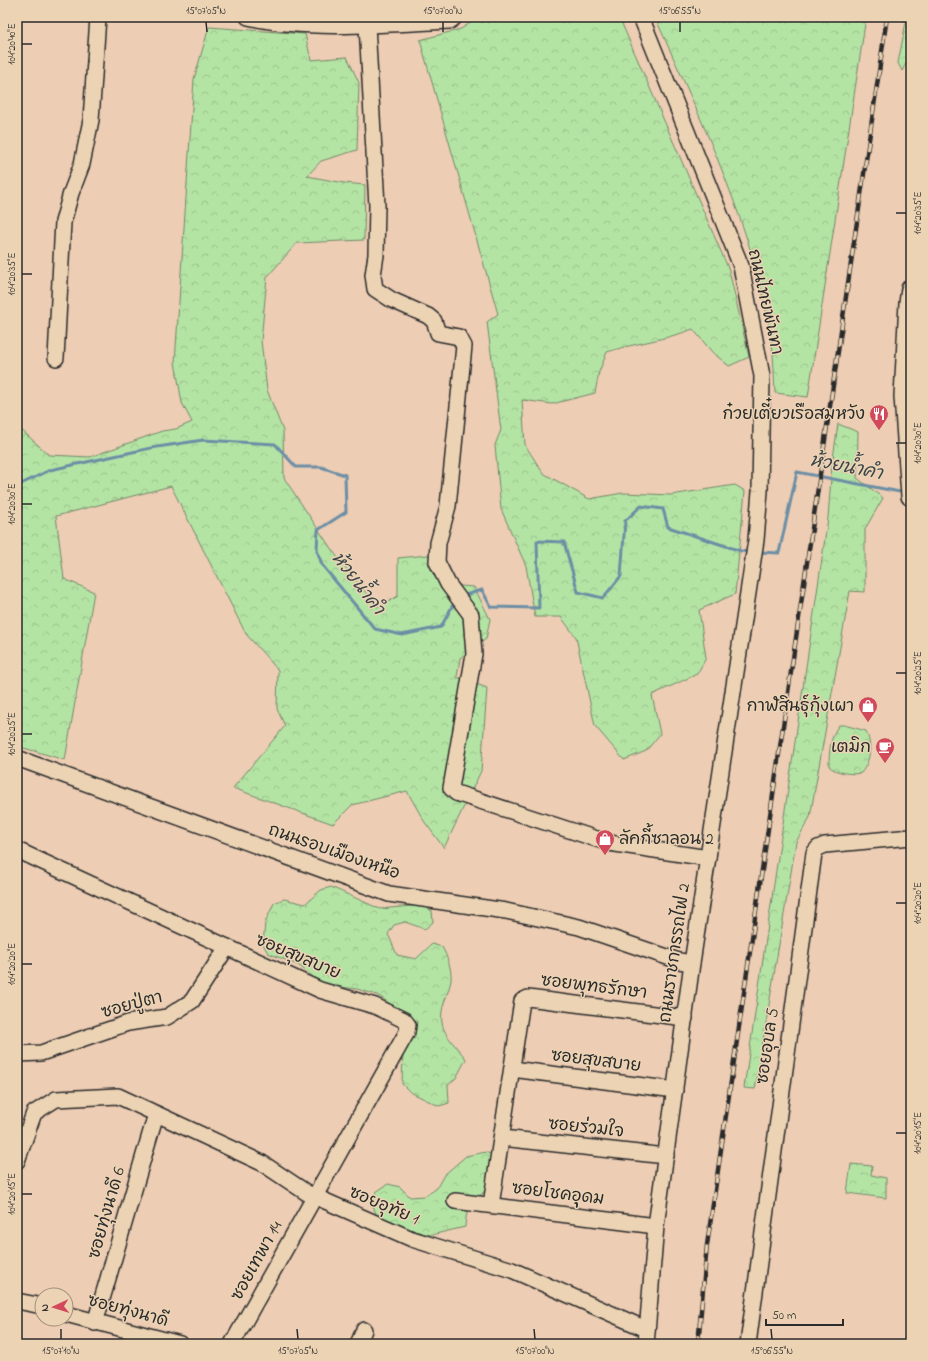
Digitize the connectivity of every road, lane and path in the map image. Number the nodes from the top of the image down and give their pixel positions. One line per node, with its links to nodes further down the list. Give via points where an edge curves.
1 (98, 17): 7 (street, via 91,120 82,164 63,222)
2 (250, 17): 5 (street, via 280,23)
3 (456, 17): 5 (street, via 450,21)
4 (641, 17): 9 (street, ถนนไทยพันทา, via 741,266 762,376 760,491)
5 (367, 25): 13 (street, via 377,206 373,275 375,289 392,300 428,316 434,321 438,333 459,337 464,346 448,506 438,543 437,562 448,584 471,615 474,654 452,788 456,793 609,843)
6 (911, 289): 8 (main road, via 908,303 904,396)
7 (56, 358)
8 (911, 496)
9 (752, 569): 13 (street, ถนนราชการรถไฟ 2)
10 (17, 758): 15 (street, ถนนรอบเมืองเหนือ, via 389,894 506,911 580,926 679,961)
11 (911, 838): 38 (street, ซอยอุบล 5, via 825,845 818,848 814,854)
12 (17, 850): 14 (street, ซอยสุขสบาย)
13 (708, 858): 15 (street, ถนนราชการรถไฟ 2)
14 (227, 947): 17 (street, ซอยปู่ตา, via 192,1000 168,1017 128,1023 41,1053); 24 (street, ซอยสุขสบาย, via 320,990 375,1006 404,1020 408,1025 407,1032)
15 (692, 963): 16 (street, ถนนราชการรถไฟ 2)
16 (685, 1018): 18 (street, ซอยพุทธรักษา, via 528,998 522,1001); 19 (street, ถนนราชการรถไฟ 2)
17 (17, 1054)
18 (512, 1069): 19 (street, ซอยสุขสบาย); 21 (street)
19 (676, 1090): 22 (street, ถนนราชการรถไฟ 2)
20 (156, 1114): 23 (street, ซอยอุทัย 1, via 118,1096 56,1099 34,1113); 24 (street, ซอยอุทัย 1, via 262,1163); 32 (street, ซอยทุ่งนาดี 6)
21 (502, 1138): 22 (street, ซอยร่วมใจ); 26 (street)
22 (666, 1156): 27 (street, ถนนราชการรถไฟ 2)
23 (17, 1161)
24 (314, 1196): 34 (street, ซอยอุทัย 1, via 412,1239 512,1270); 36 (street, ซอยเทพา 14)
25 (455, 1201): 26 (street, ซอยโชคอุุดม)
26 (491, 1205): 27 (street, ซอยโชคอุุดม)
27 (656, 1226): 34 (street, ถนนราชการรถไฟ 2)
28 (17, 1301): 29 (street); 30 (street)
29 (34, 1304)
30 (17, 1305)
31 (74, 1316): 32 (street, ซอยทุ่งนาดี)
32 (95, 1323): 35 (street, ซอยทุ่งนาดี)
33 (364, 1330): 37 (street)
34 (646, 1337)
35 (180, 1344)
36 (232, 1344)
37 (358, 1344)
38 (748, 1344)

